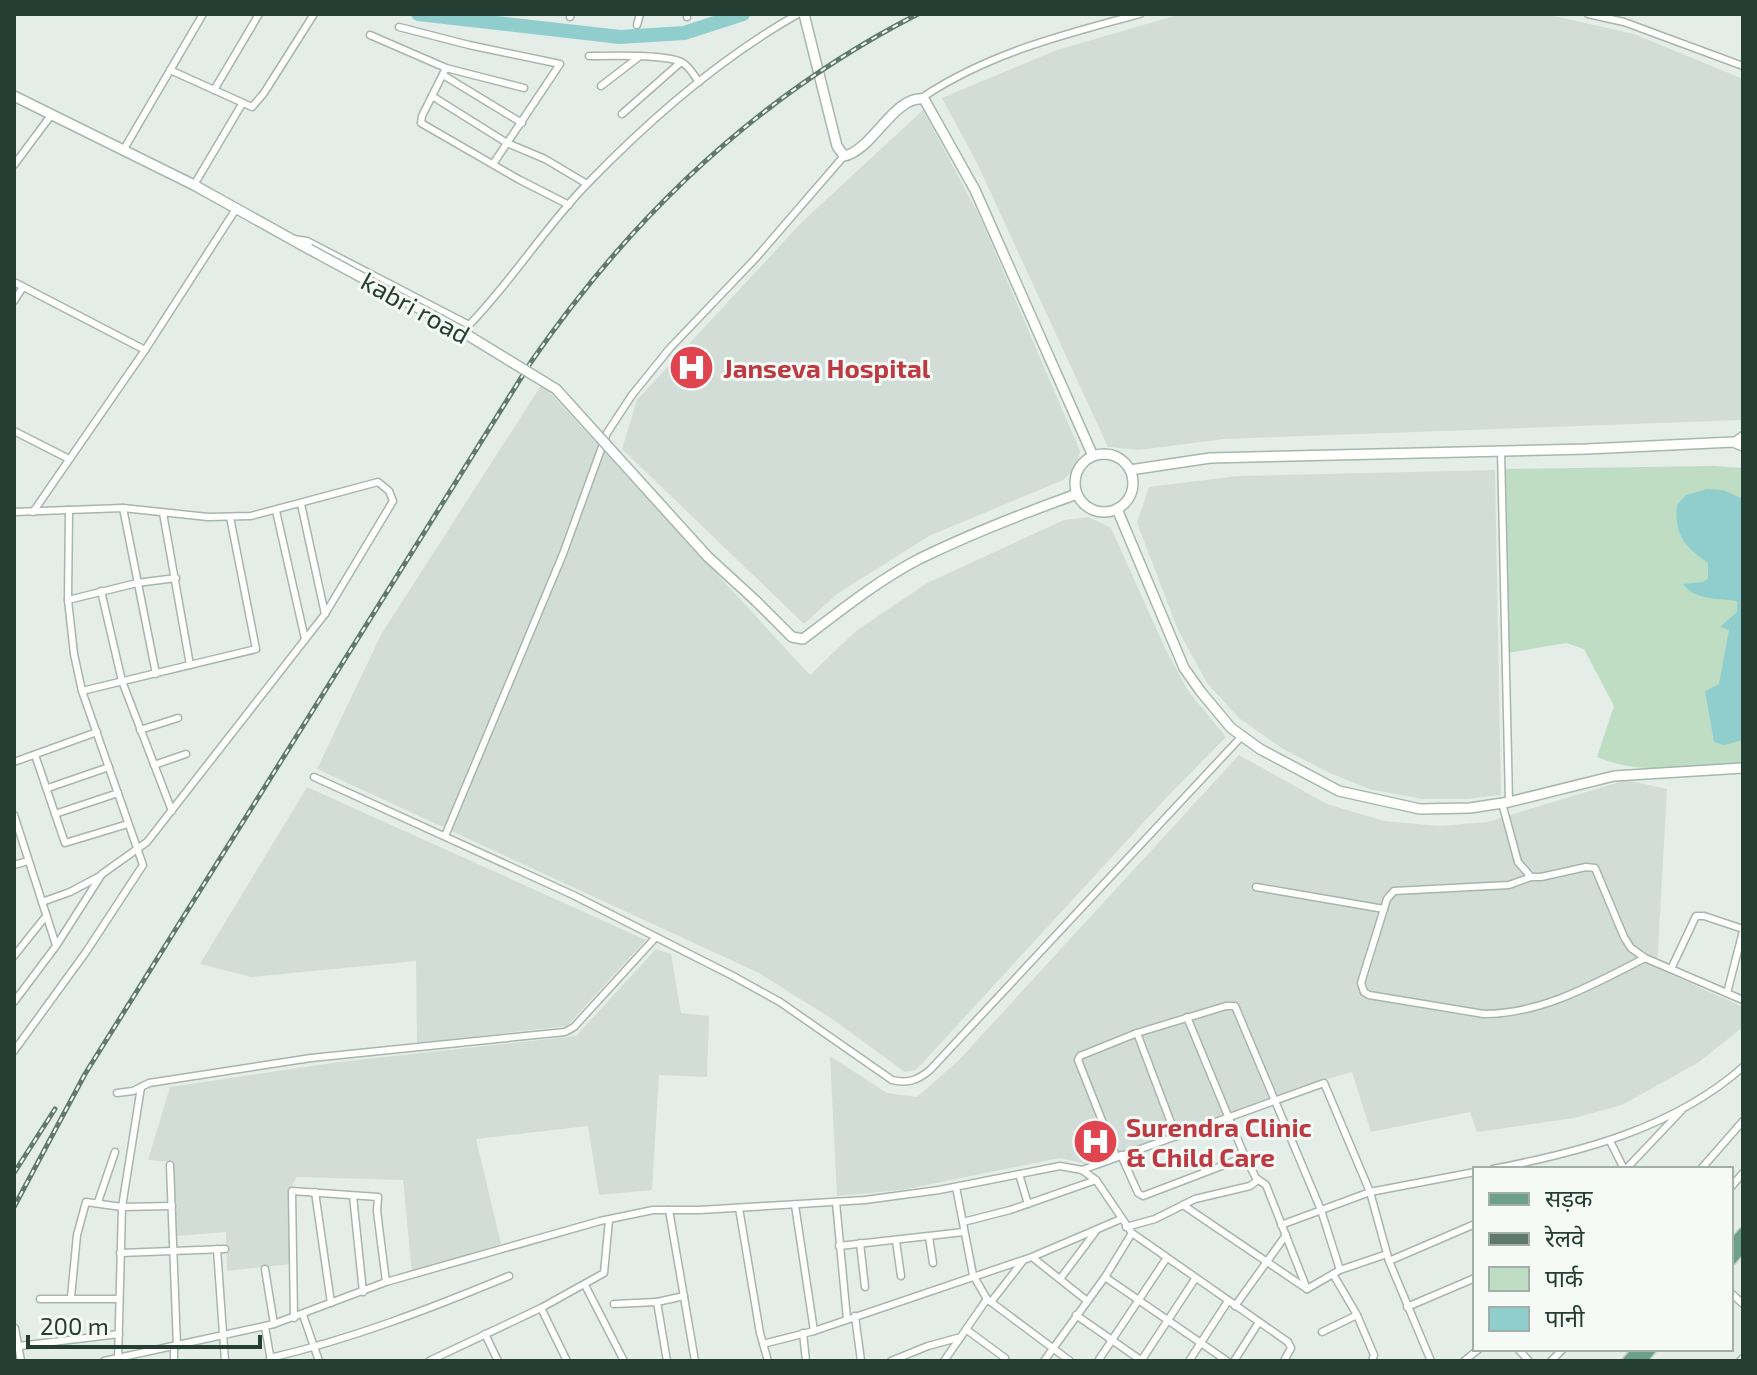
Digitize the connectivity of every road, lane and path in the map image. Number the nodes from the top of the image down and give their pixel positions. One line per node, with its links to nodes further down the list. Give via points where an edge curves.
1 (203, 14): 16 (street)
2 (248, 14): 8 (street)
3 (314, 14): 25 (street, via 255,105)
4 (640, 14): 9 (street)
5 (801, 14): 18 (street); 31 (street)
6 (1140, 14): 24 (street, via 1008,53)
7 (1588, 14): 15 (street)
8 (258, 17): 21 (street)
9 (637, 25)
10 (399, 27): 28 (street, via 558,62)
11 (370, 35): 17 (street)
12 (589, 56): 13 (street)
13 (640, 56): 14 (street); 19 (street)
14 (681, 62): 18 (street); 27 (street)
15 (1743, 66)
16 (170, 70): 21 (street); 30 (street)
17 (444, 71): 20 (street); 23 (street); 28 (street)
18 (699, 82): 34 (street)
19 (601, 86)
20 (524, 88)
21 (214, 90): 25 (street)
22 (14, 96): 26 (street, kabri road)
23 (432, 96): 29 (street); 32 (street, via 421,123)
24 (923, 97): 31 (street, via 901,108); 48 (street, via 975,190)
25 (242, 104): 35 (street)
26 (52, 114): 30 (street, kabri road); 33 (street)
27 (622, 114)
28 (522, 123): 29 (street)
29 (507, 143): 32 (street); 34 (street)
30 (124, 149): 35 (street, kabri road)
31 (844, 156): 89 (street, via 670,348 607,433 563,554)
32 (493, 164): 36 (street)
33 (14, 165)
34 (587, 184): 36 (street)
35 (194, 185): 37 (street, kabri road)
36 (569, 205): 38 (street, via 467,325 311,243)
37 (236, 209): 38 (street, kabri road); 42 (street)
38 (289, 238): 51 (street, kabri road, bridge, via 556,389 708,557 792,637 803,639 919,559)
39 (14, 282): 40 (street)
40 (23, 287): 41 (street); 42 (street)
41 (14, 301)
42 (145, 350): 49 (street)
43 (14, 431): 49 (street)
44 (1743, 435): 45 (street)
45 (1733, 442): 46 (street); 47 (street)
46 (1743, 446)
47 (1501, 451): 50 (street, via 1210,458); 84 (street)
48 (1093, 456): 50 (street, via 1114,455); 51 (street, via 1077,473)
49 (69, 459): 58 (street)
50 (1130, 470): 54 (street, via 1132,492)
51 (1077, 494): 54 (street, via 1095,510)
52 (301, 504): 56 (street); 65 (street); 65 (street, via 375,482 393,498)
53 (123, 508): 55 (street); 59 (street); 62 (street)
54 (1117, 509): 74 (street, via 1184,668)
55 (69, 510): 58 (street); 64 (street)
56 (276, 511): 60 (street); 66 (street)
57 (14, 512): 58 (street)
58 (33, 512)
59 (163, 513): 60 (street); 61 (street)
60 (230, 517): 67 (street, via 256,647)
61 (176, 578): 62 (street); 67 (street)
62 (137, 583): 63 (street); 68 (street)
63 (101, 591): 64 (street); 69 (street)
64 (68, 600): 70 (street)
65 (325, 614): 66 (street)
66 (305, 639): 85 (street)
67 (190, 665): 68 (street)
68 (156, 674): 69 (street)
69 (122, 681): 70 (street); 72 (street)
70 (82, 691): 73 (street)
71 (178, 718): 72 (street)
72 (140, 730): 78 (street)
73 (97, 732): 76 (street); 79 (street)
74 (1242, 736): 84 (street, via 1352,795 1420,809); 100 (street, via 918,1080 892,1080 780,1002)
75 (186, 754): 78 (street)
76 (35, 755): 77 (street); 82 (street)
77 (14, 762)
78 (154, 765): 85 (street)
79 (109, 767): 82 (street); 83 (street)
80 (1743, 768): 84 (street, via 1614,776)
81 (314, 777): 89 (street)
82 (48, 788): 86 (street)
83 (118, 793): 86 (street); 88 (street)
84 (1505, 802): 94 (street, via 1518,862)
85 (172, 811): 90 (street)
86 (55, 814): 88 (street, via 68,844)
87 (15, 819): 91 (street)
88 (128, 824): 90 (street)
89 (445, 836): 100 (street)
90 (138, 851): 93 (street); 110 (street, via 142,868)
91 (28, 861): 92 (street); 96 (street)
92 (14, 865)
93 (102, 874): 96 (street); 101 (street)
94 (1531, 877): 97 (street, via 1509,885 1397,890); 103 (street, via 1595,868 1624,937)
95 (1256, 887): 97 (street)
96 (42, 902): 98 (street)
97 (1384, 909): 103 (street, via 1361,977 1369,995 1503,1014 1550,1002)
98 (46, 916): 101 (street); 102 (street)
99 (1743, 930): 104 (street, via 1696,916); 105 (street)
100 (656, 937): 112 (street, via 565,1032 311,1058)
101 (56, 946): 107 (street)
102 (14, 956)
103 (1645, 958): 104 (street)
104 (1671, 969): 105 (street)
105 (1727, 993): 106 (street)
106 (1743, 1000)
107 (14, 1002)
108 (1187, 1017): 109 (street); 114 (street, via 1235,1006); 116 (street)
109 (1137, 1033): 118 (street); 121 (street, via 1078,1059)
110 (14, 1051)
111 (1743, 1068): 115 (street)
112 (141, 1087): 113 (street); 145 (street)
113 (117, 1093)
114 (1274, 1100): 116 (street); 137 (street, via 1324,1083); 148 (street)
115 (1685, 1107): 119 (street); 128 (street)
116 (1228, 1116): 118 (street); 122 (street)
117 (1743, 1121): 129 (street)
118 (1176, 1136): 121 (street)
119 (1610, 1141): 123 (street); 127 (street)
120 (115, 1152): 139 (street)
121 (1118, 1156): 122 (street, via 1143,1196); 130 (street)
122 (1245, 1157): 134 (street)
123 (1542, 1160): 125 (street); 126 (street)
124 (170, 1165): 144 (street)
125 (1504, 1167)
126 (1546, 1167)
127 (1624, 1167)
128 (1627, 1167)
129 (1703, 1167)
130 (1082, 1170): 132 (street, via 1060,1166); 133 (street)
131 (1473, 1172): 137 (street)
132 (1019, 1174): 135 (street); 141 (street)
133 (1096, 1180): 141 (street); 149 (street)
134 (1258, 1180): 143 (street); 152 (street, via 1265,1183)
135 (956, 1187): 140 (street); 151 (street)
136 (315, 1192): 138 (street); 195 (street); 204 (street, via 290,1193)
137 (1370, 1192): 148 (street); 167 (street)
138 (353, 1196): 181 (street, via 378,1197); 185 (street)
139 (98, 1202): 145 (street); 187 (street, via 84,1206)
140 (836, 1202): 142 (street); 162 (street)
141 (1028, 1204): 151 (street)
142 (795, 1205): 146 (street); 212 (street)
143 (1183, 1205): 155 (street); 170 (street)
144 (172, 1206): 145 (street); 163 (street)
145 (122, 1207): 165 (street)
146 (739, 1208): 147 (street); 221 (street)
147 (669, 1210): 150 (street); 186 (street)
148 (1321, 1210): 152 (street); 173 (street)
149 (1121, 1219): 154 (street); 155 (street)
150 (609, 1220): 181 (street); 182 (street, via 606,1270)
151 (963, 1222): 156 (street)
152 (1281, 1225): 158 (street)
153 (1473, 1225): 167 (street)
154 (1098, 1228): 166 (street); 178 (street)
155 (1129, 1230): 169 (street); 177 (street)
156 (964, 1232): 159 (street); 174 (street)
157 (1743, 1233): 164 (main road)
158 (1286, 1235): 170 (street); 184 (street)
159 (929, 1237): 160 (street); 171 (street)
160 (896, 1241): 161 (street); 176 (street)
161 (860, 1243): 162 (street); 183 (street)
162 (839, 1246): 205 (street)
163 (173, 1251): 165 (street); 217 (street, via 221,1249); 223 (street)
164 (1734, 1251)
165 (120, 1253): 189 (street)
166 (1032, 1257): 168 (street); 178 (street)
167 (1388, 1257): 173 (street); 198 (street)
168 (1024, 1259): 174 (street); 190 (street)
169 (1166, 1259): 179 (street); 192 (street)
170 (1267, 1261): 184 (street); 197 (street)
171 (933, 1263)
172 (265, 1269): 208 (street)
173 (1336, 1272): 184 (street); 202 (street)
174 (973, 1275): 190 (street); 203 (street)
175 (509, 1276): 224 (street)
176 (901, 1276)
177 (1105, 1277): 191 (street); 192 (street)
178 (1060, 1279): 191 (street)
179 (1195, 1279): 193 (street); 206 (street)
180 (1473, 1279): 198 (street)
181 (386, 1282): 185 (street)
182 (585, 1285): 199 (street); 238 (street)
183 (865, 1287)
184 (1307, 1289)
185 (363, 1292): 195 (street)
186 (684, 1296): 194 (street); 240 (street)
187 (71, 1297): 188 (street); 189 (street)
188 (40, 1299)
189 (119, 1299): 215 (street)
190 (989, 1300): 211 (street); 225 (street)
191 (1086, 1300): 201 (street)
192 (1139, 1301): 206 (street); 219 (street)
193 (1228, 1301): 197 (street); 220 (street)
194 (657, 1302): 196 (street); 239 (street)
195 (331, 1303): 200 (street)
196 (614, 1304)
197 (1235, 1306): 207 (street)
198 (1407, 1307): 256 (street)
199 (541, 1308): 216 (street); 237 (street)
200 (303, 1315): 204 (street); 224 (street)
201 (1076, 1315): 219 (street); 225 (street)
202 (1357, 1315): 213 (street); 255 (street)
203 (855, 1316): 205 (street); 243 (street)
204 (294, 1318): 208 (street)
205 (847, 1319): 212 (street)
206 (1168, 1321): 220 (street); 250 (street)
207 (1259, 1322): 253 (street); 254 (street, via 1290,1346)
208 (274, 1324): 209 (street)
209 (265, 1327): 217 (street); 227 (street)
210 (15, 1328): 222 (street)
211 (967, 1330): 218 (street); 246 (street)
212 (814, 1331): 214 (street)
213 (1322, 1332)
214 (803, 1333): 221 (street); 242 (street)
215 (119, 1334): 222 (street); 228 (street)
216 (485, 1334): 226 (street); 236 (street)
217 (222, 1335): 223 (street); 232 (street)
218 (961, 1337): 244 (street); 245 (street)
219 (1113, 1340): 249 (street); 250 (street)
220 (1202, 1342): 251 (street); 252 (street)
221 (763, 1344): 241 (street)
222 (19, 1346): 229 (street)
223 (176, 1347): 228 (street); 231 (street)
224 (315, 1348): 227 (street); 233 (street)
225 (1053, 1349): 247 (street); 248 (street)
226 (452, 1351): 234 (street); 235 (street)
227 (271, 1359)
228 (118, 1360): 230 (street)
229 (21, 1361)
230 (104, 1361)
231 (174, 1361)
232 (225, 1361)
233 (319, 1361)
234 (429, 1361)
235 (457, 1361)
236 (498, 1361)
237 (567, 1361)
238 (624, 1361)
239 (667, 1361)
240 (695, 1361)
241 (768, 1361)
242 (806, 1361)
243 (861, 1361)
244 (891, 1361)
245 (944, 1361)
246 (1003, 1361)
247 (1044, 1361)
248 (1070, 1361)
249 (1098, 1361)
250 (1142, 1361)
251 (1189, 1361)
252 (1227, 1361)
253 (1234, 1361)
254 (1284, 1361)
255 (1372, 1361)
256 (1431, 1361)

